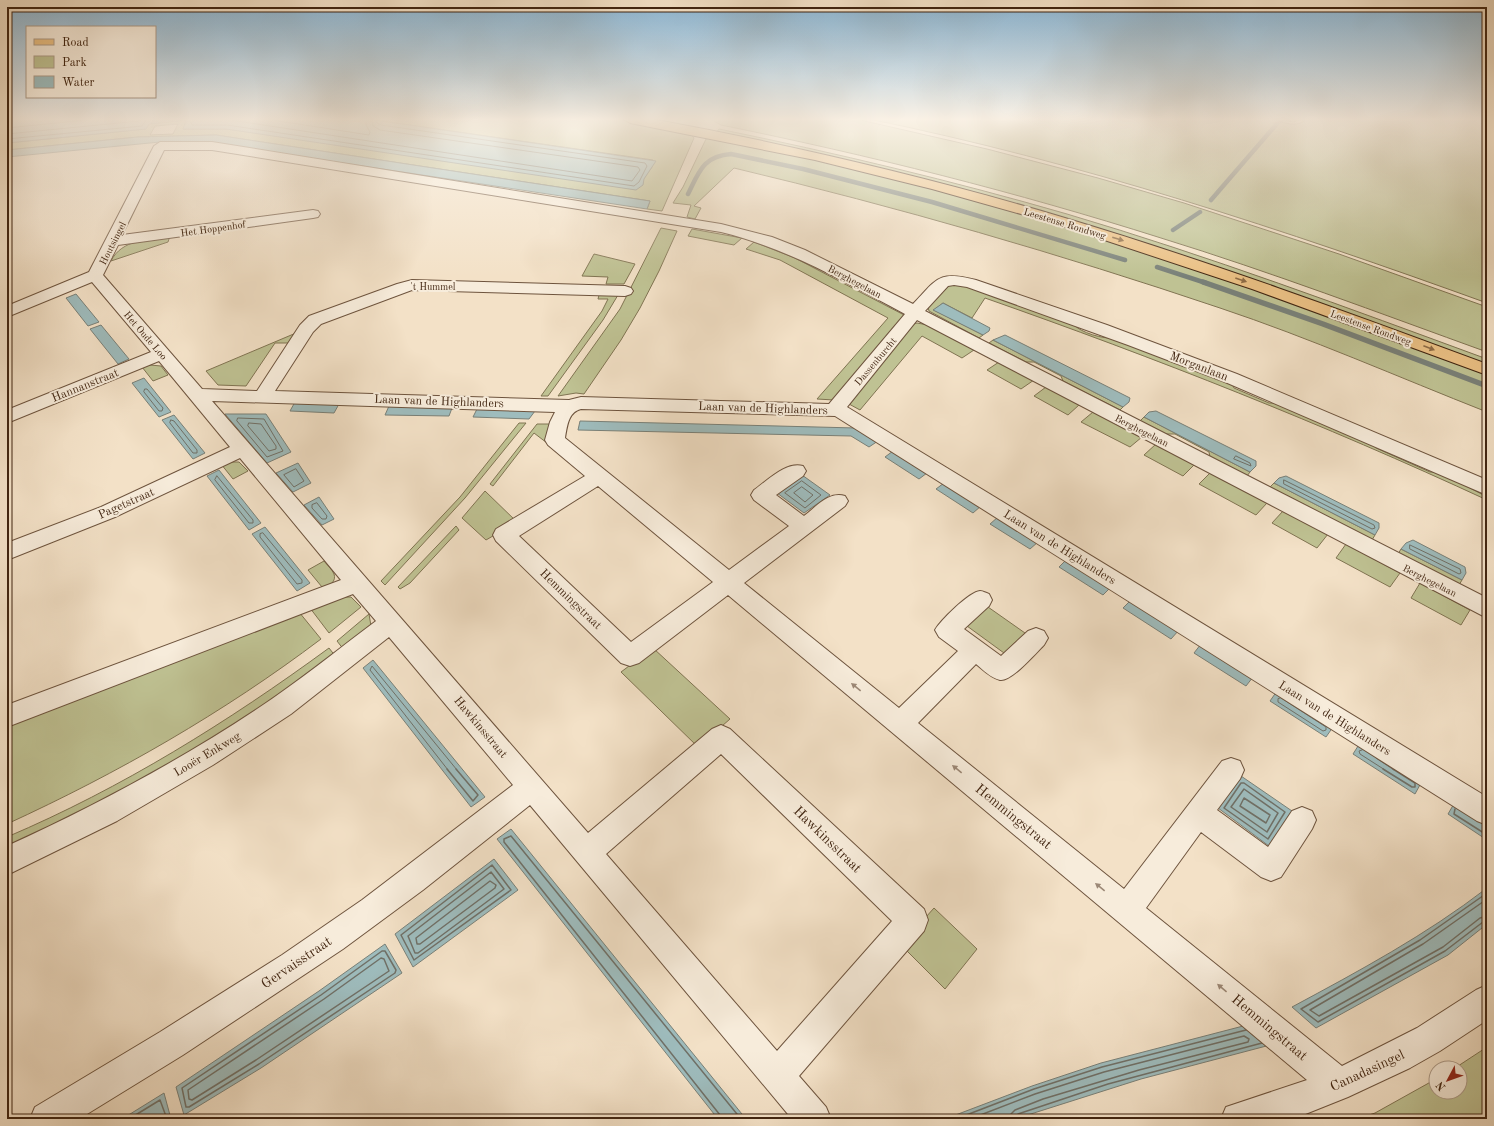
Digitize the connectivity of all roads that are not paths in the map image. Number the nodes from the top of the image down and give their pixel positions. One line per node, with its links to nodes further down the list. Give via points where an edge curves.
1 (147, 172): 6 (street, Houtsingel)
2 (371, 172): 10 (street, Berghegelaan, via 721,228 754,236 784,245)
3 (881, 172): 13 (main road, Leestense Rondweg, one-way to 13, via 1058,220 1250,283)
4 (919, 172): 12 (main road, Leestense Rondweg, via 1067,212 1245,269)
5 (314, 214): 6 (street, Het Hoppenhof)
6 (113, 241): 7 (street, Houtsingel)
7 (95, 275): 9 (street, Houtsingel); 11 (street, Het Oude Loo)
8 (625, 291): 15 (street, 't Hummel, via 412,285 395,289 315,320 306,329)
9 (7, 312)
10 (915, 312): 17 (street, Dassenburcht); 22 (street, Morganlaan, via 946,281 970,283 1225,376); 29 (street, Berghegelaan)
11 (163, 354): 14 (street, Het Oude Loo); 18 (street, Hannanstraat)
12 (1487, 356)
13 (1487, 370)
14 (197, 395): 15 (street, Laan van de Highlanders); 19 (street)
15 (263, 396): 16 (street, Laan van de Highlanders)
16 (568, 406): 17 (street, Laan van de Highlanders, via 580,403); 21 (street, Hemmingstraat, via 563,411 555,440)
17 (834, 410): 36 (street, Laan van de Highlanders, via 849,415)
18 (7, 418)
19 (243, 449): 25 (street, Pagetstraat, via 108,512); 28 (street)
20 (796, 471): 24 (street, via 761,495)
21 (598, 477): 26 (street, Hemmingstraat); 26 (street, Hemmingstraat, via 504,534 630,656)
22 (1487, 488)
23 (838, 501): 24 (street, Hemmingstraat)
24 (803, 526): 26 (street, Hemmingstraat)
25 (7, 552)
26 (728, 583): 33 (street, Hemmingstraat, one-way to 26)
27 (981, 600): 31 (street, via 948,630)
28 (374, 602): 32 (street, via 330,595); 35 (street, Hawkinsstraat); 40 (street, Looër Enkweg, via 318,679 266,716 206,755 101,815)
29 (1487, 609)
30 (1036, 638): 31 (street, via 1002,670)
31 (975, 650): 33 (street)
32 (7, 716)
33 (901, 723): 41 (street, Hemmingstraat, one-way to 33)
34 (1231, 770): 37 (street)
35 (532, 787): 39 (street, Hawkinsstraat); 45 (street, Gervaisstraat, via 371,910 289,967 160,1051)
36 (1487, 812)
37 (1198, 813): 38 (street, via 1271,867); 41 (street)
38 (1302, 820)
39 (587, 852): 43 (street, Hawkinsstraat); 43 (street, Hawkinsstraat, via 721,737 913,920)
40 (7, 861)
41 (1127, 909): 44 (street, Hemmingstraat, one-way to 41)
42 (1487, 1001): 44 (street, Canadasingel, via 1408,1052)
43 (777, 1076): 46 (street, Hawkinsstraat)
44 (1338, 1084): 47 (street, Canadasingel, via 1291,1103)
45 (47, 1119)
46 (814, 1119)
47 (1238, 1119)

